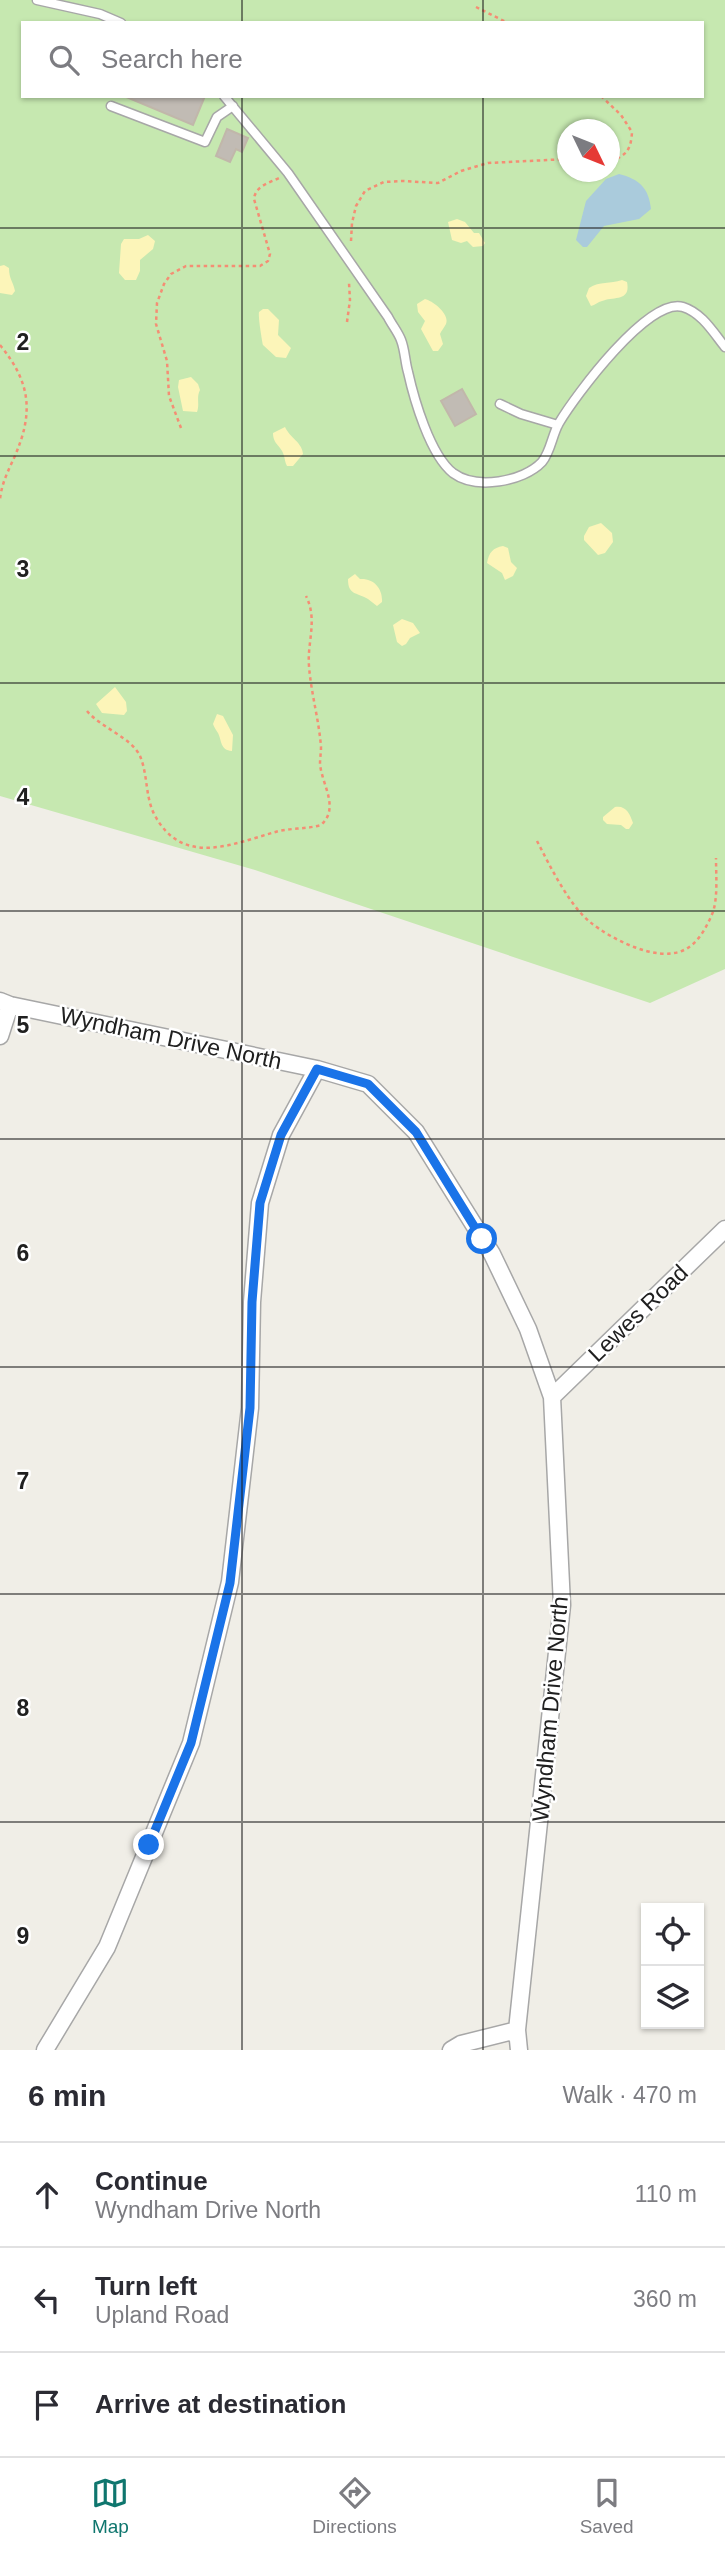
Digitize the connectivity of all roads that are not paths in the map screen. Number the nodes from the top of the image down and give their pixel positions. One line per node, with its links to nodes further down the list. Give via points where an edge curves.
1 (37, 0): 2 (lane)
2 (116, 21)
3 (226, 98): 5 (lane)
4 (111, 106): 5 (lane, via 205,142 217,117)
5 (233, 106): 8 (lane, via 288,173 388,317 402,342 419,411 452,472 472,482 496,482 523,474 542,462)
6 (725, 347): 8 (lane, via 695,313 672,306 646,319 626,338)
7 (500, 404): 8 (lane)
8 (558, 425)
9 (5, 1003): 10 (street); 11 (street, Wyndham Drive North)
10 (0, 1036)
11 (317, 1069): 13 (street, Wyndham Drive North, via 368,1084 416,1132 492,1254 528,1329); 15 (street, via 281,1135 260,1203 250,1408 230,1583 191,1743 107,1947)
12 (725, 1229): 13 (street, Lewes Road)
13 (552, 1397): 14 (street, Wyndham Drive North, via 562,1605)
14 (517, 2030): 16 (street); 17 (street, Wyndham Drive North)
15 (45, 2050)
16 (451, 2050)
17 (519, 2050)

